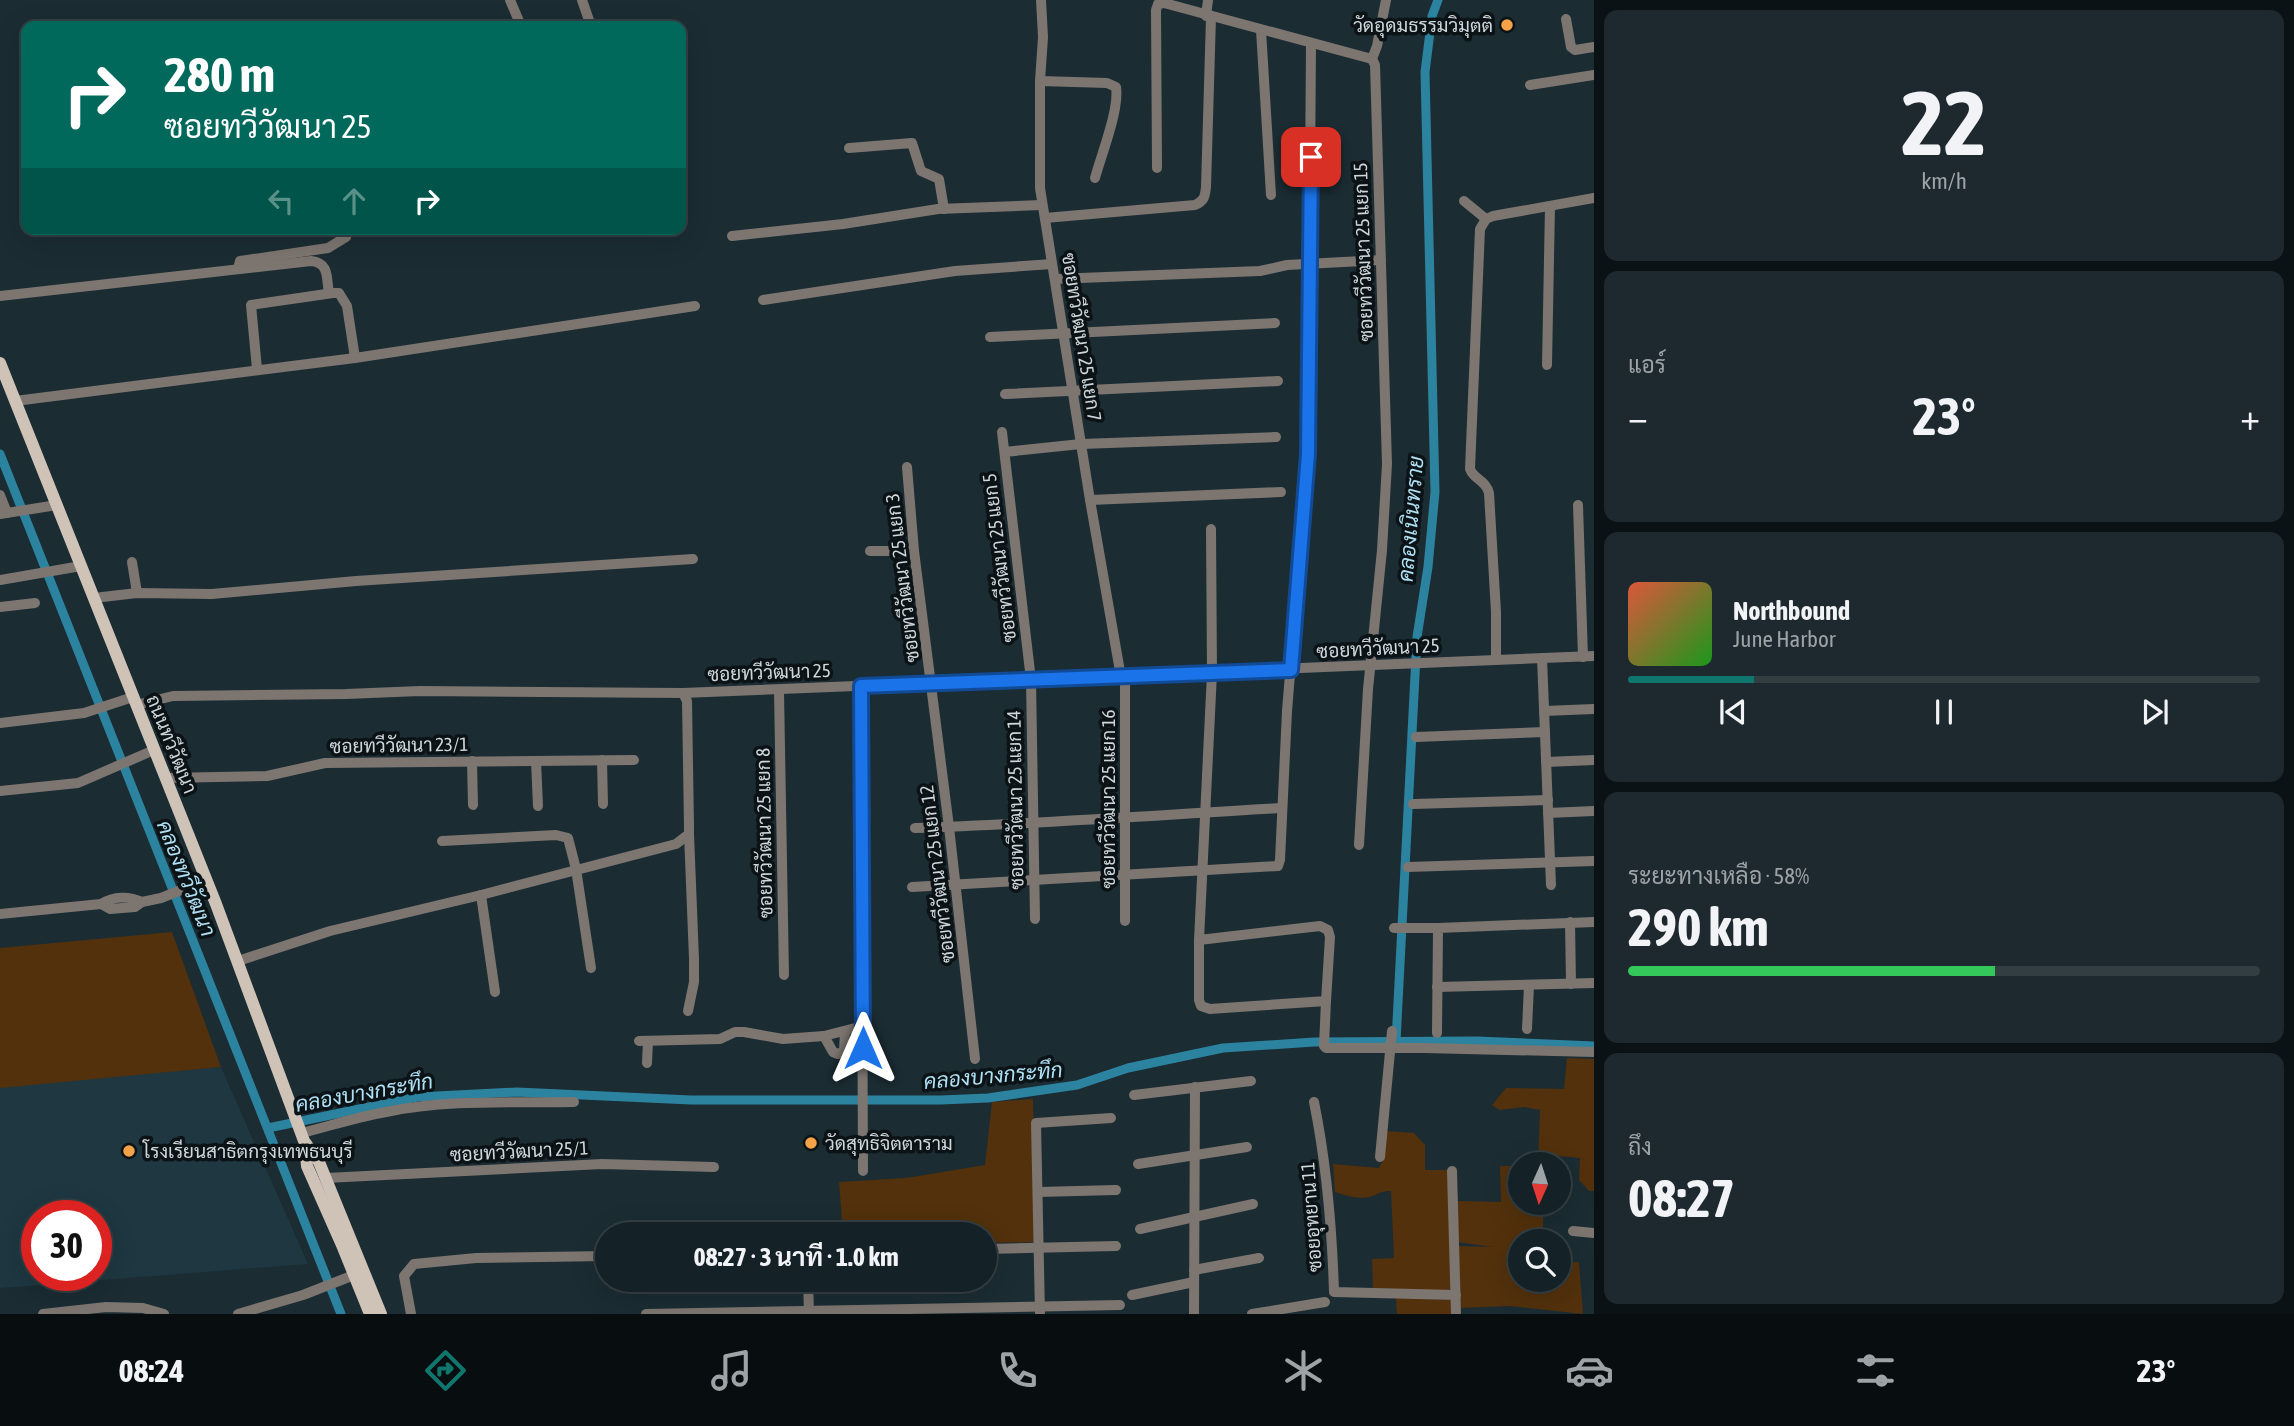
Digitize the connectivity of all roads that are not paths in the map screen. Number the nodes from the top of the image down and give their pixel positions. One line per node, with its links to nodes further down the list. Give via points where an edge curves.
1 (510, 0): 8 (street)
2 (582, 0): 9 (street)
3 (1041, 0): 15 (street, ซอยทวีวัฒนา 25 แยก 7)
4 (1208, 0): 6 (street)
5 (1386, 0): 13 (street)
6 (1209, 16): 10 (street); 18 (street, via 1158,4); 26 (street, via 1202,202)
7 (1566, 19): 12 (street, via 1571,47)
8 (519, 21)
9 (590, 21)
10 (1261, 30): 11 (street); 20 (street)
11 (1311, 43): 13 (street); 32 (street)
12 (1594, 47)
13 (1372, 59): 30 (street, ซอยทวีวัฒนา 25 แยก 15)
14 (1594, 75): 16 (street)
15 (1040, 81): 19 (street, via 1107,83 1116,88); 23 (street, ซอยทวีวัฒนา 25 แยก 7)
16 (1530, 85)
17 (849, 148): 25 (street, via 912,144 923,173 939,179)
18 (1157, 169)
19 (1095, 178)
20 (1271, 195)
21 (1594, 198): 24 (street)
22 (1464, 201): 27 (street)
23 (1042, 205): 25 (street); 26 (street, ซอยทวีวัฒนา 25 แยก 7)
24 (1550, 206): 27 (street); 44 (street)
25 (944, 209): 28 (street)
26 (1045, 218): 31 (street, ซอยทวีวัฒนา 25 แยก 7)
27 (1486, 219): 75 (street, via 1479,236 1470,469 1489,493)
28 (732, 236)
29 (346, 237): 33 (street, via 328,248 240,261)
30 (1381, 260): 32 (street); 76 (street, ซอยทวีวัฒนา 25 แยก 15, via 1387,464)
31 (1052, 264): 34 (street, ซอยทวีวัฒนา 25 แยก 7); 37 (street, via 955,271)
32 (1311, 264): 34 (street, via 1260,271); 77 (street, via 1308,454)
33 (239, 269): 35 (street, via 319,262 325,267); 36 (street)
34 (1055, 279): 40 (street, ซอยทวีวัฒนา 25 แยก 7)
35 (329, 293): 42 (street, via 344,298); 45 (street, via 251,305)
36 (0, 296)
37 (762, 300)
38 (695, 306): 42 (street)
39 (1275, 323): 40 (street)
40 (1063, 334): 41 (street); 47 (street, ซอยทวีวัฒนา 25 แยก 7)
41 (990, 337)
42 (355, 358): 45 (street)
43 (0, 363): 49 (main road, ถนนทวีวัฒนา)
44 (1547, 365)
45 (257, 369): 49 (street)
46 (1278, 381): 47 (street)
47 (1073, 390): 48 (street); 52 (street, ซอยทวีวัฒนา 25 แยก 7)
48 (1005, 394)
49 (15, 401): 58 (main road, ถนนทวีวัฒนา)
50 (1002, 432): 53 (street, ซอยทวีวัฒนา 25 แยก 5)
51 (1276, 437): 52 (street)
52 (1081, 444): 53 (street); 57 (street, ซอยทวีวัฒนา 25 แยก 7)
53 (1005, 452): 80 (street, ซอยทวีวัฒนา 25 แยก 5)
54 (907, 467): 63 (street, ซอยทวีวัฒนา 25 แยก 3)
55 (1281, 492): 57 (street)
56 (0, 495): 60 (street)
57 (1090, 500): 79 (street, ซอยทวีวัฒนา 25 แยก 7)
58 (57, 505): 60 (street); 66 (main road, ถนนทวีวัฒนา)
59 (1578, 505): 73 (street)
60 (6, 513)
61 (1212, 530): 78 (street)
62 (870, 551): 63 (street)
63 (915, 551): 81 (street, ซอยทวีวัฒนา 25 แยก 3)
64 (693, 558): 68 (street, via 212,594)
65 (132, 562): 68 (street)
66 (81, 566): 67 (street); 69 (main road, ถนนทวีวัฒนา)
67 (0, 580)
68 (136, 593): 69 (street)
69 (94, 598): 85 (main road, ถนนทวีวัฒนา)
70 (34, 603): 71 (street)
71 (0, 607)
72 (1594, 656): 73 (street, ซอยทวีวัฒนา 25)
73 (1583, 657): 74 (street, ซอยทวีวัฒนา 25)
74 (1542, 658): 75 (street, ซอยทวีวัฒนา 25); 87 (street)
75 (1496, 660): 76 (street, ซอยทวีวัฒนา 25)
76 (1371, 667): 77 (street, ซอยทวีวัฒนา 25); 115 (street, ซอยทวีวัฒนา 25 แยก 15)
77 (1291, 670): 78 (street, ซอยทวีวัฒนา 25); 105 (street)
78 (1212, 673): 79 (street, ซอยทวีวัฒนา 25); 107 (street)
79 (1123, 677): 80 (street, ซอยทวีวัฒนา 25); 109 (street, ซอยทวีวัฒนา 25 แยก 16)
80 (1031, 680): 81 (street, ซอยทวีวัฒนา 25); 110 (street, ซอยทวีวัฒนา 25 แยก 14)
81 (932, 684): 82 (street, ซอยทวีวัฒนา 25); 111 (street, ซอยทวีวัฒนา 25 แยก 12)
82 (861, 686): 83 (street, ซอยทวีวัฒนา 25); 146 (street)
83 (779, 691): 84 (street, ซอยทวีวัฒนา 25); 138 (street, ซอยทวีวัฒนา 25 แยก 8)
84 (683, 694): 85 (street, via 420,691 173,696); 113 (street, ซอยทวีวัฒนา 25, via 687,701)
85 (134, 701): 88 (street, via 84,713); 91 (main road, ถนนทวีวัฒนา)
86 (1594, 709): 87 (street)
87 (1544, 711): 89 (street)
88 (0, 723)
89 (1545, 732): 90 (street); 97 (street)
90 (1416, 737)
91 (154, 750): 98 (main road, ถนนทวีวัฒนา); 99 (street, via 78,783)
92 (601, 760): 93 (street, ซอยทวีวัฒนา 23/1); 96 (street, ซอยทวีวัฒนา 23/1); 101 (street)
93 (634, 760)
94 (1594, 760): 97 (street)
95 (472, 761): 96 (street, ซอยทวีวัฒนา 23/1); 98 (street, ซอยทวีวัฒนา 23/1, via 325,762 267,775); 103 (street)
96 (536, 761): 104 (street)
97 (1546, 762): 100 (street)
98 (165, 778): 122 (main road, ถนนทวีวัฒนา)
99 (0, 791)
100 (1548, 800): 102 (street); 108 (street)
101 (603, 804)
102 (1413, 804)
103 (473, 805)
104 (538, 806)
105 (1283, 808): 107 (street); 120 (street, via 1278,866)
106 (1594, 811): 108 (street)
107 (1204, 812): 109 (street); 120 (street)
108 (1548, 813): 117 (street)
109 (1125, 816): 110 (street); 121 (street, ซอยทวีวัฒนา 25 แยก 16)
110 (1033, 824): 111 (street); 123 (street, ซอยทวีวัฒนา 25 แยก 14)
111 (949, 827): 112 (street); 124 (street, ซอยทวีวัฒนา 25 แยก 12)
112 (915, 828)
113 (689, 834): 119 (street, via 676,844); 145 (street, ซอยทวีวัฒนา 25, via 694,982)
114 (442, 841): 119 (street, via 565,836)
115 (1359, 845)
116 (1594, 861): 117 (street)
117 (1550, 862): 118 (street); 125 (street)
118 (1408, 867)
119 (576, 869): 127 (street); 137 (street)
120 (1201, 871): 121 (street); 135 (street)
121 (1125, 875): 123 (street); 130 (street, ซอยทวีวัฒนา 25 แยก 16)
122 (206, 880): 128 (street, via 135,907 110,909 101,904); 136 (main road, ถนนทวีวัฒนา)
123 (1034, 881): 124 (street); 129 (street, ซอยทวีวัฒนา 25 แยก 14)
124 (956, 885): 126 (street); 154 (street, ซอยทวีวัฒนา 25 แยก 12)
125 (1551, 885)
126 (912, 887)
127 (481, 895): 136 (street, via 330,931); 143 (street)
128 (0, 914)
129 (1035, 919)
130 (1125, 921)
131 (1570, 922): 132 (street); 134 (street); 140 (street)
132 (1594, 922)
133 (1398, 928): 134 (street)
134 (1438, 928): 142 (street)
135 (1199, 940): 144 (street, via 1199,1000 1204,1008); 144 (street, via 1320,926 1328,930 1330,946)
136 (238, 961): 162 (main road, ถนนทวีวัฒนา)
137 (591, 968)
138 (784, 975)
139 (1594, 983): 140 (street)
140 (1571, 984): 141 (street)
141 (1529, 985): 142 (street); 147 (street)
142 (1437, 987): 150 (street)
143 (495, 992)
144 (1326, 1001): 152 (street, via 1326,1048)
145 (688, 1011)
146 (863, 1026): 149 (street); 168 (street)
147 (1527, 1029)
148 (1392, 1031): 152 (street)
149 (845, 1032): 151 (street); 151 (street, via 844,1051 838,1054)
150 (1437, 1033)
151 (824, 1036): 155 (street, via 783,1039 735,1032 720,1039 644,1041)
152 (1390, 1046): 153 (street); 165 (street)
153 (1594, 1052)
154 (975, 1059)
155 (647, 1063)
156 (1251, 1081): 157 (street)
157 (1195, 1087): 158 (street); 164 (street)
158 (1134, 1095)
159 (574, 1102): 162 (street, via 457,1104 386,1111)
160 (1314, 1102): 187 (street, ซอยอุทยาน 11, via 1327,1177 1334,1292)
161 (1111, 1118): 172 (street, via 1036,1123)
162 (300, 1129): 170 (main road, ถนนทวีวัฒนา); 183 (main road, ถนนทวีวัฒนา, via 307,1166)
163 (1247, 1147): 164 (street)
164 (1195, 1155): 166 (street); 174 (street)
165 (1380, 1157)
166 (1138, 1164)
167 (714, 1167): 170 (street, ซอยทวีวัฒนา 25/1, via 602,1164)
168 (863, 1171)
169 (1452, 1171): 187 (street)
170 (326, 1178): 196 (main road, ถนนทวีวัฒนา)
171 (1116, 1190): 172 (street)
172 (1038, 1192): 179 (street)
173 (1254, 1204): 174 (street)
174 (1195, 1217): 175 (street); 184 (street)
175 (1140, 1230)
176 (1573, 1231): 177 (street)
177 (1594, 1233)
178 (1116, 1246): 179 (street)
179 (1039, 1248): 180 (street); 190 (street)
180 (997, 1249)
181 (595, 1256): 197 (street, via 414,1264 404,1276)
182 (1259, 1258): 184 (street)
183 (354, 1275): 194 (street); 195 (main road, ถนนทวีวัฒนา)
184 (1194, 1276): 186 (street); 199 (street)
185 (808, 1292): 191 (street)
186 (1132, 1295)
187 (1456, 1295): 201 (street)
188 (1325, 1302): 200 (street)
189 (1119, 1305): 190 (street)
190 (1040, 1310): 191 (street)
191 (809, 1312): 198 (street)
192 (43, 1314): 193 (street, via 106,1307 143,1308)
193 (156, 1314)
194 (238, 1314)
195 (370, 1314)
196 (382, 1314)
197 (411, 1314)
198 (646, 1314)
199 (1194, 1314)
200 (1252, 1314)
201 (1456, 1314)

